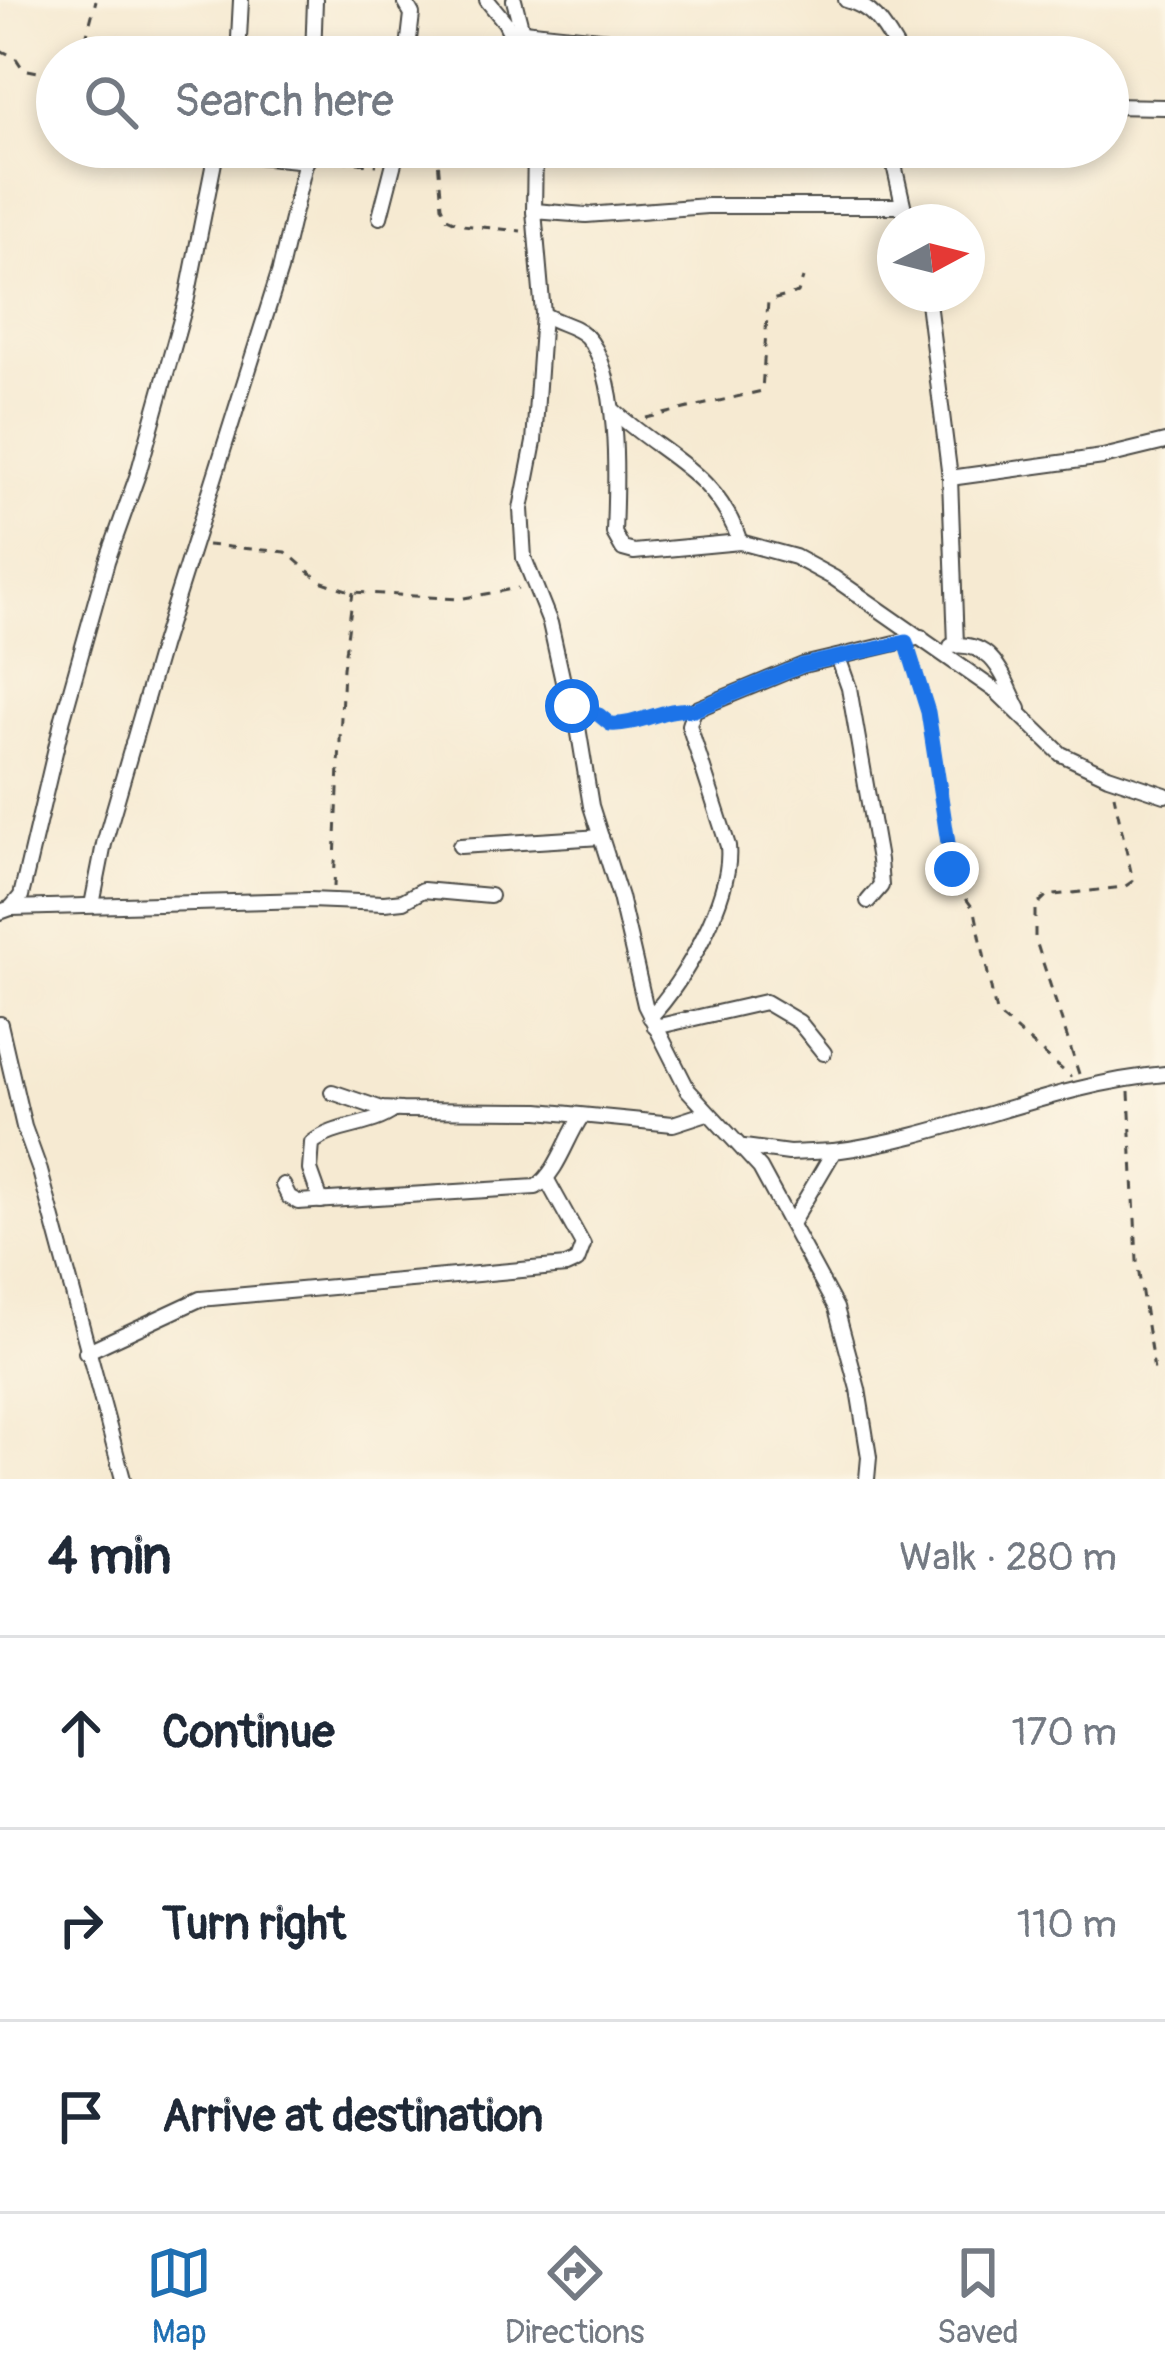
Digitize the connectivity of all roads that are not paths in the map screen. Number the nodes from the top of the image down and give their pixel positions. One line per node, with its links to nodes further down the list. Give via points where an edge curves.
1 (241, 0): 8 (street)
2 (314, 0): 9 (street)
3 (404, 0): 10 (street)
4 (487, 0): 11 (street)
5 (514, 0): 7 (street)
6 (846, 0): 14 (street, via 877,16)
7 (523, 32): 12 (street); 13 (street)
8 (239, 36)
9 (313, 36)
10 (409, 36)
11 (513, 36)
12 (523, 36)
13 (561, 36)
14 (889, 36)
15 (1129, 106): 16 (street)
16 (1165, 107)
17 (212, 168): 43 (street, via 187,298 100,583 21,896)
18 (305, 168): 42 (street)
19 (394, 168): 25 (street)
20 (535, 168): 24 (street)
21 (894, 168): 22 (street)
22 (901, 204)
23 (877, 206): 24 (street)
24 (534, 211): 27 (street)
25 (380, 217)
26 (929, 312): 30 (street)
27 (543, 314): 28 (street, via 586,336); 38 (street, via 520,518)
28 (614, 411): 31 (street, via 698,475 730,513); 31 (street, via 619,545 634,552)
29 (1165, 442): 30 (street)
30 (950, 478): 33 (street)
31 (740, 542): 32 (street, via 834,578)
32 (914, 640): 34 (street); 35 (street)
33 (956, 645): 34 (street); 36 (street, via 984,649)
34 (934, 648): 36 (street)
35 (838, 657): 41 (street, via 881,877); 44 (street, via 694,710 688,725 729,866 691,966)
36 (1024, 717): 37 (street, via 1061,754)
37 (1165, 795)
38 (601, 837): 39 (street); 44 (street)
39 (460, 846)
40 (490, 896): 42 (street, via 423,890 394,903)
41 (868, 901)
42 (92, 905): 43 (street)
43 (6, 910)
44 (652, 1022): 46 (street, via 765,1002 799,1022); 50 (street)
45 (0, 1024): 58 (street)
46 (824, 1053)
47 (1165, 1074): 53 (street)
48 (332, 1092): 49 (street)
49 (394, 1110): 51 (street); 56 (street, via 312,1143 310,1170)
50 (706, 1113): 51 (street, via 673,1124); 52 (street)
51 (581, 1117): 54 (street)
52 (743, 1146): 53 (street); 57 (street)
53 (834, 1150): 57 (street)
54 (547, 1180): 56 (street, via 525,1189); 58 (street, via 583,1245 566,1266 200,1299)
55 (284, 1185): 56 (street, via 293,1201)
56 (321, 1201)
57 (791, 1224): 60 (street, via 850,1349)
58 (86, 1352): 59 (street)
59 (123, 1479)
60 (867, 1479)

